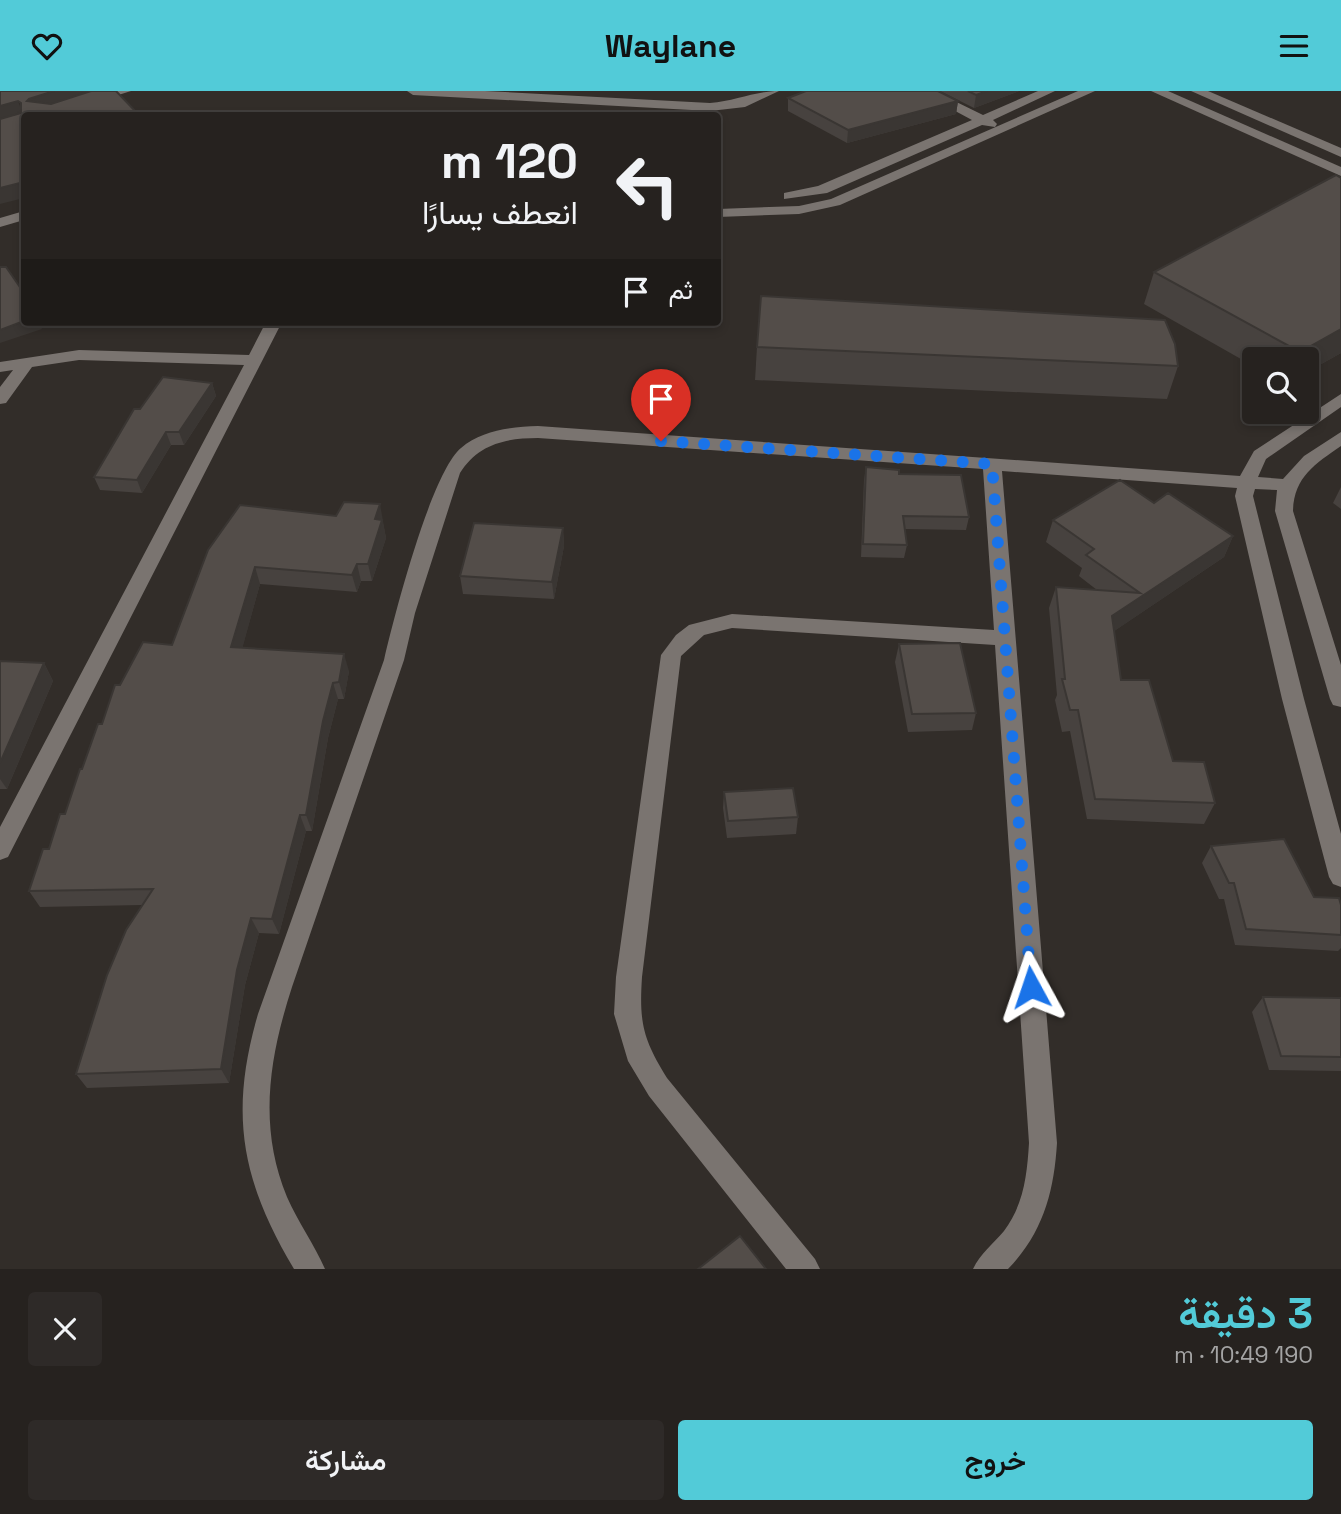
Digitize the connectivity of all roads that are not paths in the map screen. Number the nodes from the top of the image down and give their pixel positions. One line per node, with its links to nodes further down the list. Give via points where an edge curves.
1 (125, 91): 10 (street)
2 (413, 91): 9 (street)
3 (773, 91): 9 (street, via 740,104 710,107)
4 (924, 91): 11 (street)
5 (1049, 91): 11 (street)
6 (1089, 91): 12 (street)
7 (1157, 91): 14 (street)
8 (1197, 91): 13 (street)
9 (593, 95)
10 (52, 112)
11 (982, 120): 12 (street); 15 (street, via 822,190 776,198)
12 (1001, 130): 16 (street, via 835,202 799,210)
13 (1341, 153)
14 (1341, 172)
15 (721, 199)
16 (721, 213)
17 (21, 216): 18 (street)
18 (0, 223)
19 (21, 231): 20 (street)
20 (0, 239)
21 (272, 326): 22 (street)
22 (255, 360): 23 (street, via 79,355); 33 (street)
23 (27, 361): 24 (street); 25 (street)
24 (0, 367)
25 (0, 399)
26 (1341, 399): 29 (street, via 1260,455)
27 (1341, 438): 30 (street, via 1304,464)
28 (992, 464): 29 (street); 31 (street); 35 (street, via 538,432 483,441 457,461 261,1054 255,1119 261,1161 273,1202)
29 (1245, 482): 30 (street); 34 (street, via 1244,496 1293,699)
30 (1286, 485): 32 (street, via 1284,511)
31 (1005, 638): 36 (street, via 732,621 695,629 680,640 671,655 627,1014 637,1052 658,1087); 37 (street, via 1043,1143 1040,1189 1024,1230)
32 (1341, 699)
33 (0, 850)
34 (1341, 877)
35 (310, 1269)
36 (805, 1269)
37 (988, 1269)

